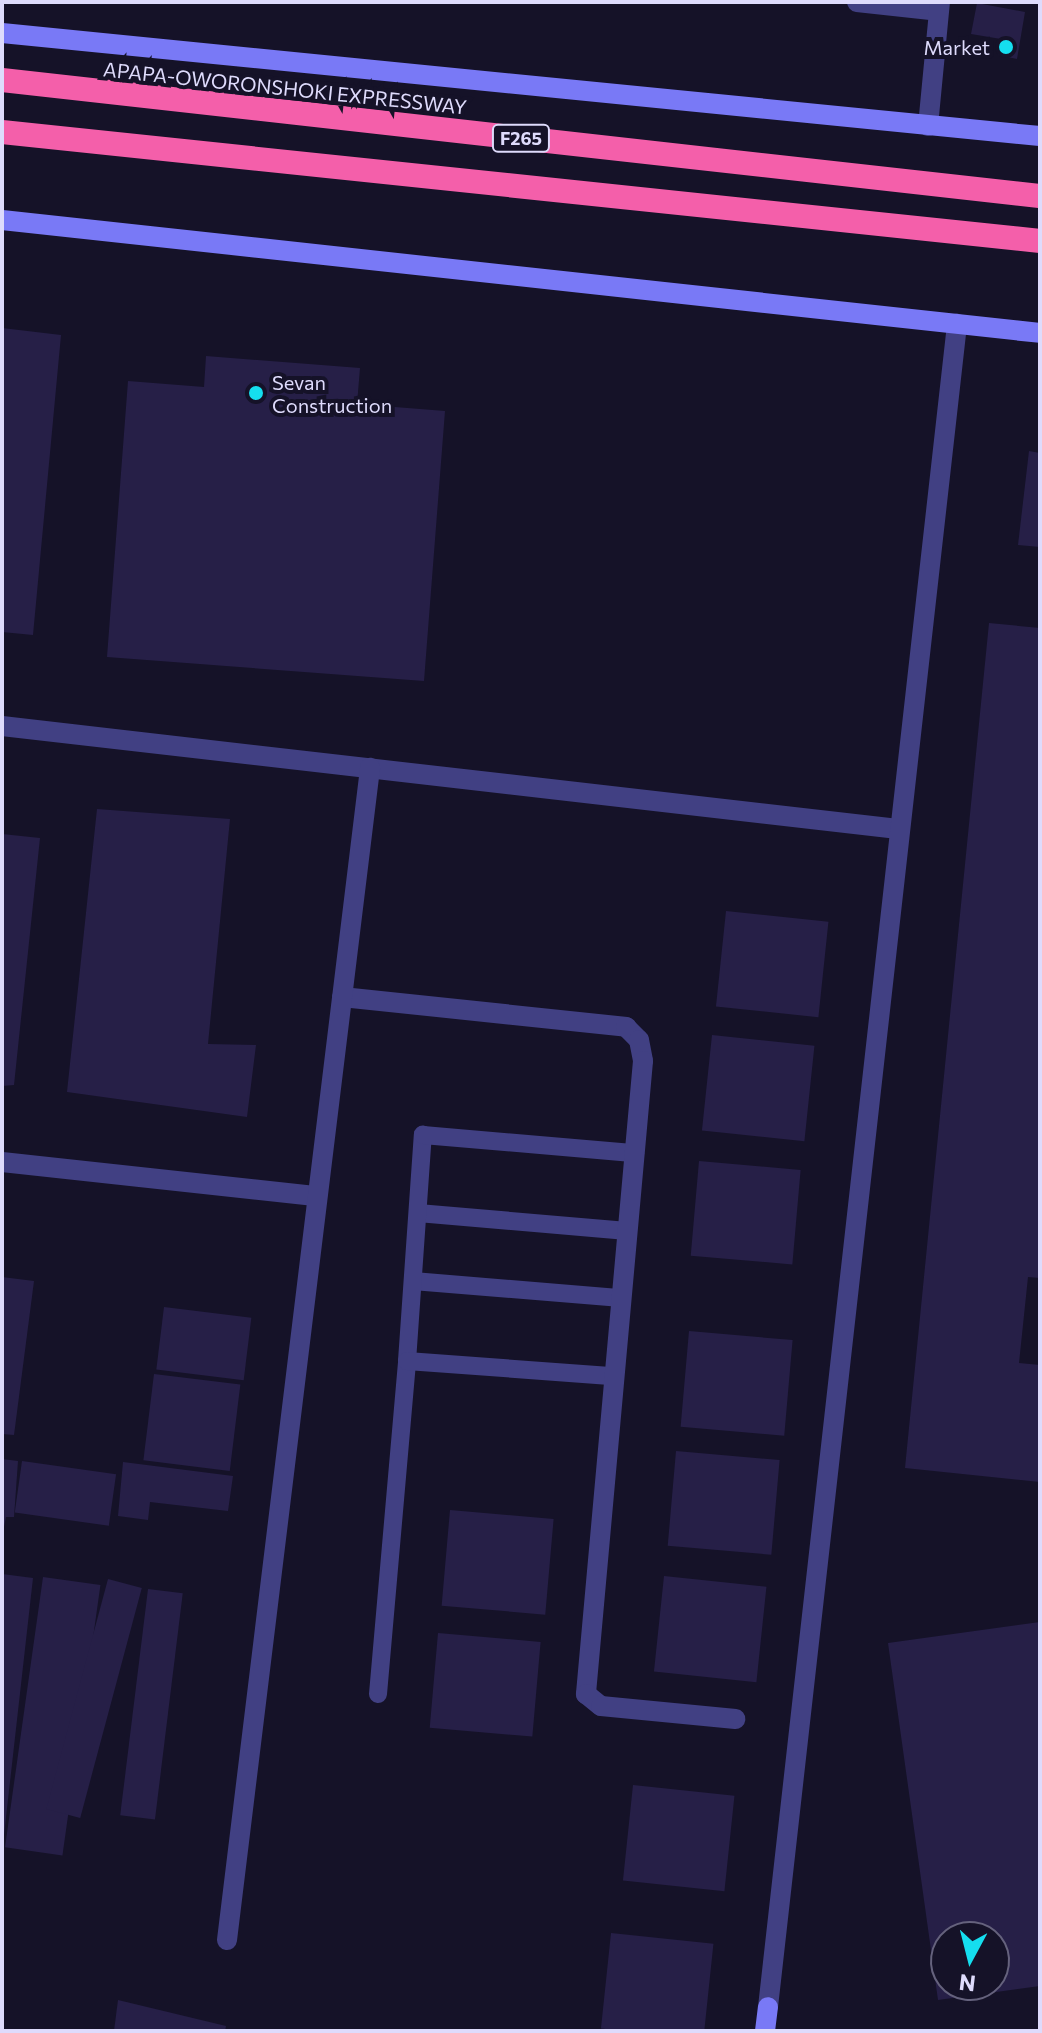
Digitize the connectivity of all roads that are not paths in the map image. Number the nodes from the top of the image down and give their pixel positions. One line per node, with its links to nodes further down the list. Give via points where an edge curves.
1 (857, 2): 2 (street)
2 (939, 6): 5 (street)
3 (2, 33): 5 (main road, APAPA-OWORONSHOKI EXPRESSWAY)
4 (2, 80): 8 (highway, APAPA-OWORONSHOKI EXPRESSWAY / F265)
5 (928, 126): 7 (main road, APAPA-OWORONSHOKI EXPRESSWAY)
6 (2, 132): 10 (highway)
7 (1040, 136)
8 (1040, 196)
9 (2, 220): 11 (main road)
10 (1040, 241)
11 (957, 324): 12 (main road); 15 (street)
12 (1040, 333)
13 (2, 726): 14 (street)
14 (370, 768): 15 (street); 16 (street)
15 (898, 829): 29 (street)
16 (342, 997): 17 (street, via 626,1027 639,1040 643,1061); 19 (street)
17 (635, 1153): 20 (lane, via 423,1135); 21 (street)
18 (2, 1162): 19 (street)
19 (317, 1196): 28 (street)
20 (418, 1213): 21 (lane); 22 (lane)
21 (627, 1231): 23 (street)
22 (413, 1281): 23 (lane); 24 (lane)
23 (621, 1298): 25 (street)
24 (407, 1361): 25 (lane); 26 (lane)
25 (613, 1376): 27 (street, via 586,1694 601,1706)
26 (378, 1694)
27 (735, 1719)
28 (227, 1940)
29 (768, 2007): 30 (main road)
30 (765, 2031)

